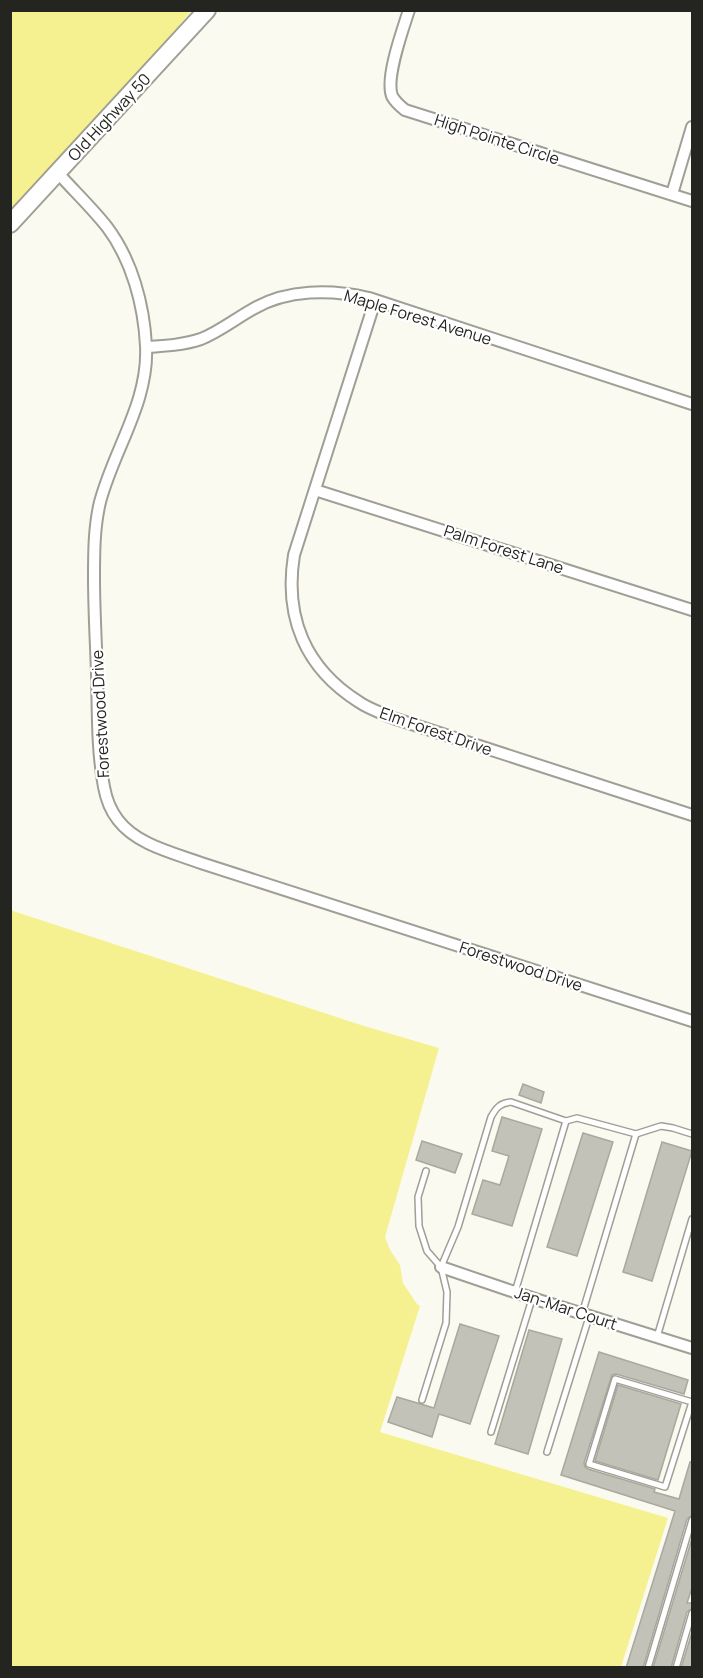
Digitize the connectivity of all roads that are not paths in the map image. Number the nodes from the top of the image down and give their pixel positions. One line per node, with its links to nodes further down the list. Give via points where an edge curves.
1 (207, 10): 4 (main road, Old Highway 50)
2 (409, 10): 5 (street, High Pointe Circle, via 390,78 393,98 405,110)
3 (693, 128): 5 (street)
4 (58, 173): 7 (main road, Old Highway 50); 9 (street, Forestwood Drive, via 118,244 137,291)
5 (672, 194): 6 (street, High Pointe Circle)
6 (693, 201)
7 (10, 224)
8 (375, 301): 9 (street, Maple Forest Avenue, via 349,293 297,294 254,308 203,338); 10 (street, Maple Forest Avenue); 11 (street, Elm Forest Drive)
9 (147, 347): 14 (street, Forestwood Drive, via 141,390 111,468 96,524 94,604 100,760 108,804 116,819 139,838 201,863)
10 (693, 404)
11 (315, 490): 12 (street, Palm Forest Lane); 13 (street, Elm Forest Drive, via 294,555 291,596 302,639 319,667 341,690 393,718)
12 (693, 610)
13 (693, 814)
14 (693, 1021)
15 (566, 1120): 16 (lane, via 577,1118); 20 (lane, via 511,1102 496,1107 458,1227); 21 (lane)
16 (636, 1134): 17 (lane, via 661,1126); 23 (lane)
17 (693, 1134)
18 (426, 1171): 20 (lane, via 418,1197 419,1226 427,1251)
19 (693, 1219): 24 (lane)
20 (441, 1267): 21 (street, Jan-Mar Court); 26 (lane, via 447,1292 446,1323)
21 (515, 1292): 22 (street, Jan-Mar Court)
22 (532, 1298): 23 (street, Jan-Mar Court); 28 (lane)
23 (586, 1315): 24 (street, Jan-Mar Court); 29 (lane)
24 (657, 1337): 25 (street, Jan-Mar Court)
25 (693, 1348)
26 (422, 1400)
27 (692, 1402): 27 (lane, via 664,1487 589,1464 615,1379)
28 (491, 1432)
29 (547, 1452)
30 (693, 1520): 32 (lane)
31 (693, 1613): 33 (lane)
32 (648, 1668)
33 (676, 1668)

